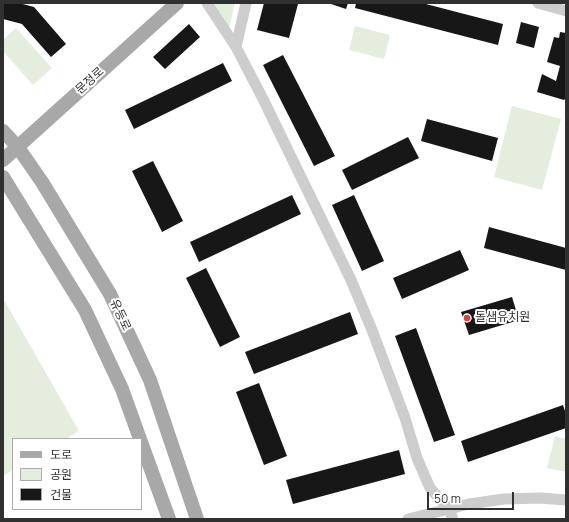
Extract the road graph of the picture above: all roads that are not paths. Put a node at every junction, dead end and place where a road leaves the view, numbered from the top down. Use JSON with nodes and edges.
{"nodes":[{"id":1,"x":177,"y":3,"type":"edge"},
{"id":2,"x":207,"y":3,"type":"edge"},
{"id":3,"x":246,"y":3,"type":"edge"},
{"id":4,"x":538,"y":3,"type":"edge"},
{"id":5,"x":566,"y":11,"type":"edge"},
{"id":6,"x":236,"y":47,"type":"junction"},
{"id":7,"x":3,"y":131,"type":"edge"},
{"id":8,"x":17,"y":146,"type":"junction"},
{"id":9,"x":3,"y":160,"type":"edge"},
{"id":10,"x":3,"y":177,"type":"edge"},
{"id":11,"x":140,"y":438,"type":"edge"},
{"id":12,"x":142,"y":445,"type":"edge"},
{"id":13,"x":566,"y":500,"type":"edge"},
{"id":14,"x":451,"y":514,"type":"edge"},
{"id":15,"x":168,"y":519,"type":"edge"},
{"id":16,"x":197,"y":519,"type":"edge"},
{"id":17,"x":408,"y":519,"type":"edge"}],
"edges":[{"from":1,"to":8,"type":"main road","name":"문정로"},
{"from":2,"to":6,"type":"street"},
{"from":3,"to":6,"type":"street"},
{"from":4,"to":5,"type":"street"},
{"from":6,"to":14,"type":"street"},
{"from":7,"to":8,"type":"main road","name":"유등로"},
{"from":8,"to":9,"type":"main road","name":"문정로"},
{"from":8,"to":16,"type":"main road","name":"유등로"},
{"from":10,"to":11,"type":"main road"},
{"from":12,"to":15,"type":"main road"},
{"from":13,"to":14,"type":"street"},
{"from":14,"to":17,"type":"street"}]}
